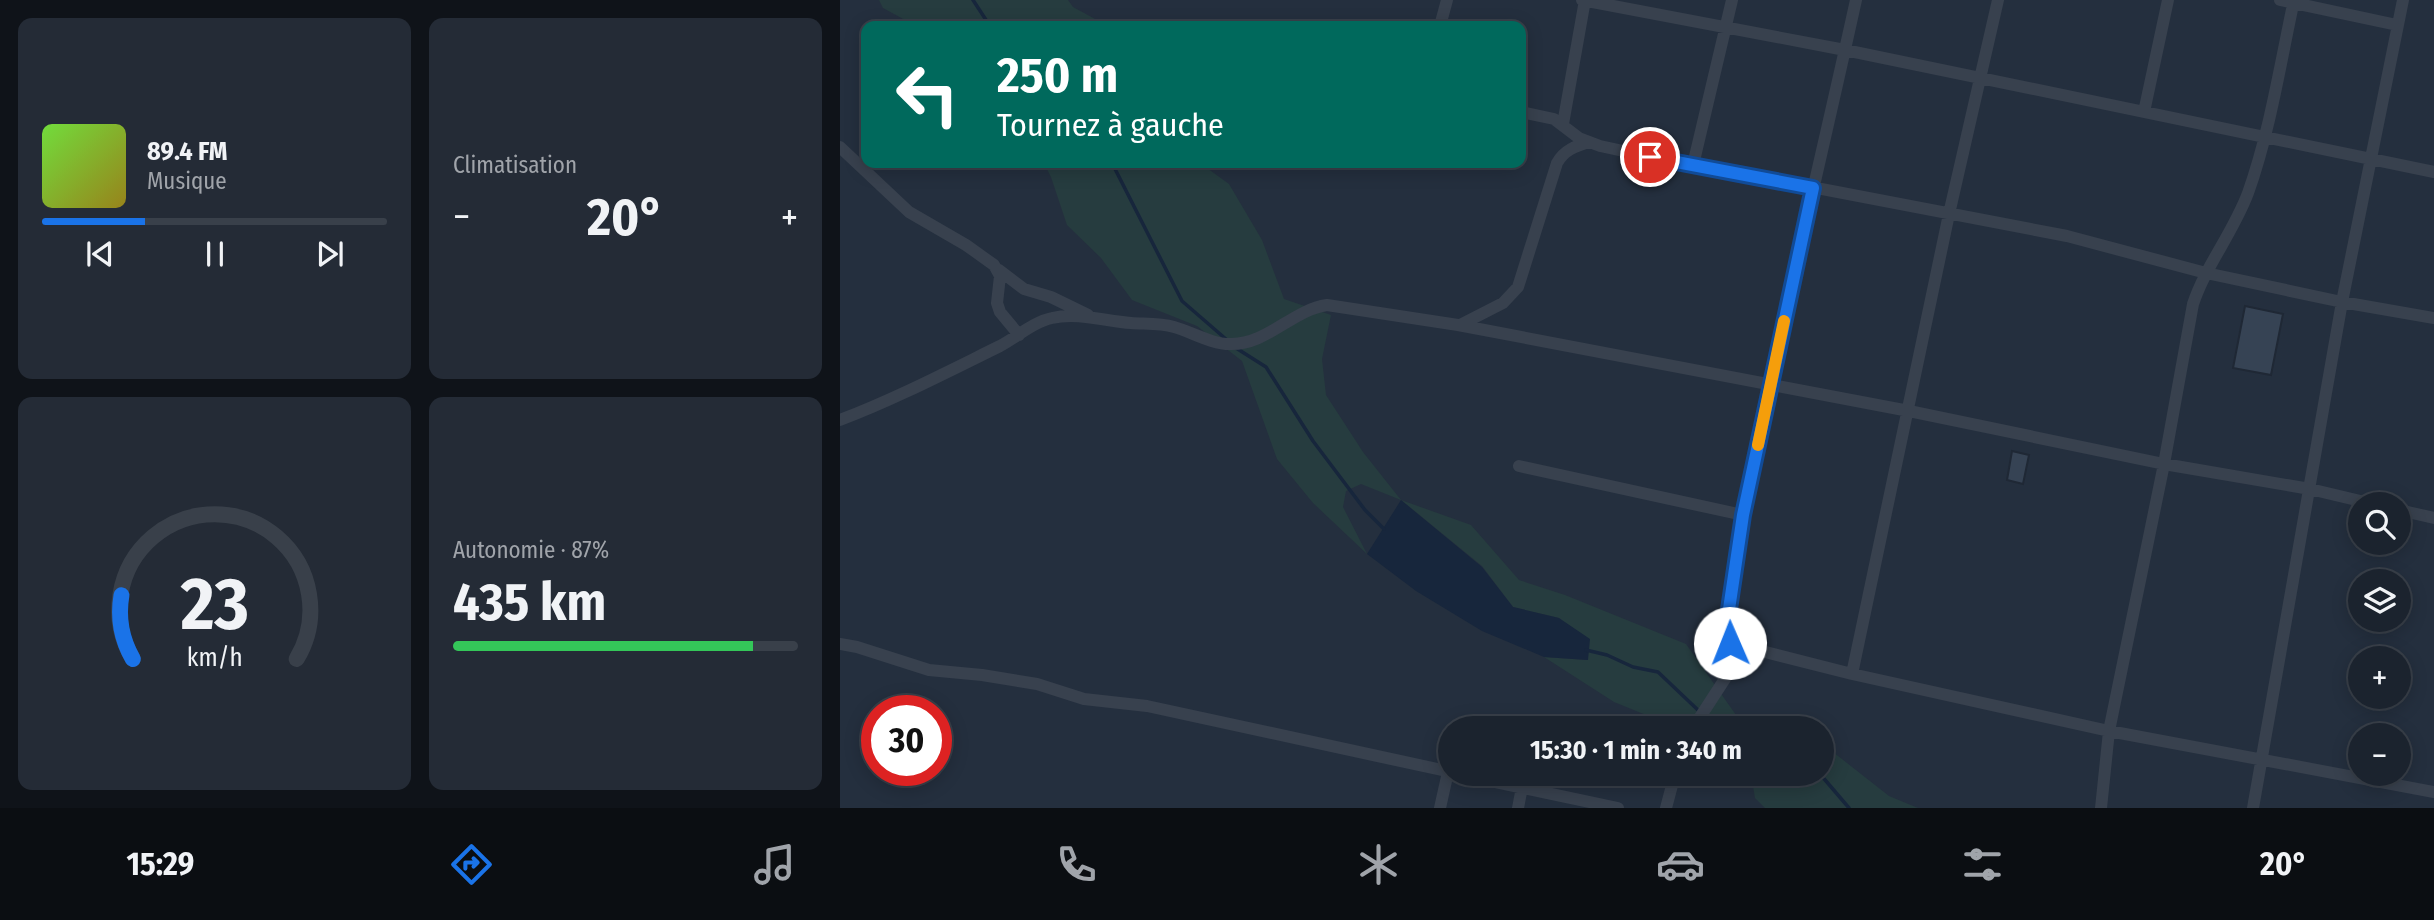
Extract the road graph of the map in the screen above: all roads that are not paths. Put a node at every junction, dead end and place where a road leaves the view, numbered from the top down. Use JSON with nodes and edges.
{"nodes":[{"id":1,"x":1447,"y":0,"type":"edge"},
{"id":2,"x":1584,"y":0,"type":"edge"},
{"id":3,"x":1732,"y":0,"type":"edge"},
{"id":4,"x":1856,"y":0,"type":"edge"},
{"id":5,"x":1998,"y":0,"type":"edge"},
{"id":6,"x":2168,"y":0,"type":"edge"},
{"id":7,"x":2280,"y":0,"type":"edge"},
{"id":8,"x":2403,"y":0,"type":"edge"},
{"id":9,"x":2294,"y":1,"type":"edge"},
{"id":10,"x":1441,"y":21,"type":"edge"},
{"id":11,"x":2397,"y":25,"type":"junction"},
{"id":12,"x":1726,"y":28,"type":"junction"},
{"id":13,"x":1845,"y":50,"type":"junction"},
{"id":14,"x":1980,"y":78,"type":"junction"},
{"id":15,"x":2144,"y":112,"type":"junction"},
{"id":16,"x":1526,"y":113,"type":"edge"},
{"id":17,"x":1563,"y":124,"type":"junction"},
{"id":18,"x":2265,"y":138,"type":"junction"},
{"id":19,"x":1590,"y":142,"type":"junction"},
{"id":20,"x":840,"y":147,"type":"edge"},
{"id":21,"x":2370,"y":158,"type":"junction"},
{"id":22,"x":1693,"y":166,"type":"junction"},
{"id":23,"x":861,"y":167,"type":"edge"},
{"id":24,"x":862,"y":168,"type":"edge"},
{"id":25,"x":2434,"y":172,"type":"edge"},
{"id":26,"x":1813,"y":188,"type":"junction"},
{"id":27,"x":1949,"y":214,"type":"junction"},
{"id":28,"x":999,"y":270,"type":"junction"},
{"id":29,"x":2206,"y":273,"type":"junction"},
{"id":30,"x":2342,"y":302,"type":"junction"},
{"id":31,"x":1096,"y":318,"type":"junction"},
{"id":32,"x":2434,"y":318,"type":"edge"},
{"id":33,"x":1458,"y":325,"type":"junction"},
{"id":34,"x":1019,"y":335,"type":"junction"},
{"id":35,"x":1770,"y":384,"type":"junction"},
{"id":36,"x":1909,"y":411,"type":"junction"},
{"id":37,"x":840,"y":420,"type":"edge"},
{"id":38,"x":2164,"y":464,"type":"junction"},
{"id":39,"x":1518,"y":466,"type":"dead end"},
{"id":40,"x":2310,"y":489,"type":"junction"},
{"id":41,"x":2348,"y":498,"type":"edge"},
{"id":42,"x":2411,"y":513,"type":"edge"},
{"id":43,"x":1743,"y":515,"type":"junction"},
{"id":44,"x":2434,"y":518,"type":"edge"},
{"id":45,"x":1730,"y":643,"type":"junction"},
{"id":46,"x":840,"y":644,"type":"edge"},
{"id":47,"x":1852,"y":674,"type":"junction"},
{"id":48,"x":1701,"y":716,"type":"edge"},
{"id":49,"x":2109,"y":731,"type":"junction"},
{"id":50,"x":2262,"y":758,"type":"junction"},
{"id":51,"x":1438,"y":769,"type":"edge"},
{"id":52,"x":1447,"y":786,"type":"edge"},
{"id":53,"x":1517,"y":786,"type":"edge"},
{"id":54,"x":1672,"y":786,"type":"edge"},
{"id":55,"x":1522,"y":787,"type":"junction"},
{"id":56,"x":2434,"y":792,"type":"edge"},
{"id":57,"x":1440,"y":808,"type":"edge"},
{"id":58,"x":1518,"y":808,"type":"edge"},
{"id":59,"x":1618,"y":808,"type":"edge"},
{"id":60,"x":1666,"y":808,"type":"edge"},
{"id":61,"x":2101,"y":808,"type":"edge"},
{"id":62,"x":2253,"y":808,"type":"edge"}],
"edges":[{"from":1,"to":10,"type":"street"},
{"from":2,"to":12,"type":"street"},
{"from":2,"to":17,"type":"street"},
{"from":3,"to":12,"type":"street"},
{"from":4,"to":13,"type":"street"},
{"from":5,"to":14,"type":"street"},
{"from":6,"to":15,"type":"street"},
{"from":7,"to":9,"type":"street"},
{"from":8,"to":11,"type":"street"},
{"from":9,"to":11,"type":"street"},
{"from":9,"to":18,"type":"street"},
{"from":11,"to":21,"type":"street"},
{"from":12,"to":13,"type":"street"},
{"from":12,"to":22,"type":"street"},
{"from":13,"to":14,"type":"street"},
{"from":13,"to":26,"type":"street"},
{"from":14,"to":15,"type":"street"},
{"from":14,"to":27,"type":"street"},
{"from":15,"to":18,"type":"street"},
{"from":16,"to":17,"type":"street"},
{"from":17,"to":19,"type":"street"},
{"from":18,"to":21,"type":"street"},
{"from":18,"to":29,"type":"street"},
{"from":19,"to":22,"type":"street"},
{"from":19,"to":33,"type":"street"},
{"from":20,"to":23,"type":"street"},
{"from":21,"to":25,"type":"street"},
{"from":21,"to":30,"type":"street"},
{"from":22,"to":26,"type":"street"},
{"from":24,"to":28,"type":"street"},
{"from":26,"to":27,"type":"street"},
{"from":26,"to":35,"type":"street"},
{"from":27,"to":29,"type":"street"},
{"from":27,"to":36,"type":"street"},
{"from":28,"to":31,"type":"street"},
{"from":28,"to":34,"type":"street"},
{"from":29,"to":30,"type":"street"},
{"from":29,"to":38,"type":"street"},
{"from":30,"to":32,"type":"street"},
{"from":30,"to":40,"type":"street"},
{"from":31,"to":33,"type":"street"},
{"from":31,"to":34,"type":"street"},
{"from":33,"to":35,"type":"street"},
{"from":34,"to":37,"type":"street"},
{"from":35,"to":36,"type":"street"},
{"from":35,"to":43,"type":"street"},
{"from":36,"to":38,"type":"street"},
{"from":36,"to":47,"type":"street"},
{"from":38,"to":40,"type":"street"},
{"from":38,"to":49,"type":"street"},
{"from":39,"to":43,"type":"street"},
{"from":40,"to":41,"type":"street"},
{"from":40,"to":50,"type":"street"},
{"from":42,"to":44,"type":"street"},
{"from":43,"to":45,"type":"street"},
{"from":45,"to":47,"type":"street"},
{"from":45,"to":48,"type":"street"},
{"from":46,"to":51,"type":"street"},
{"from":47,"to":49,"type":"street"},
{"from":49,"to":50,"type":"street"},
{"from":49,"to":61,"type":"street"},
{"from":50,"to":56,"type":"street"},
{"from":50,"to":62,"type":"street"},
{"from":52,"to":57,"type":"street"},
{"from":53,"to":55,"type":"street"},
{"from":54,"to":60,"type":"street"},
{"from":55,"to":58,"type":"street"},
{"from":55,"to":59,"type":"street"}]}
